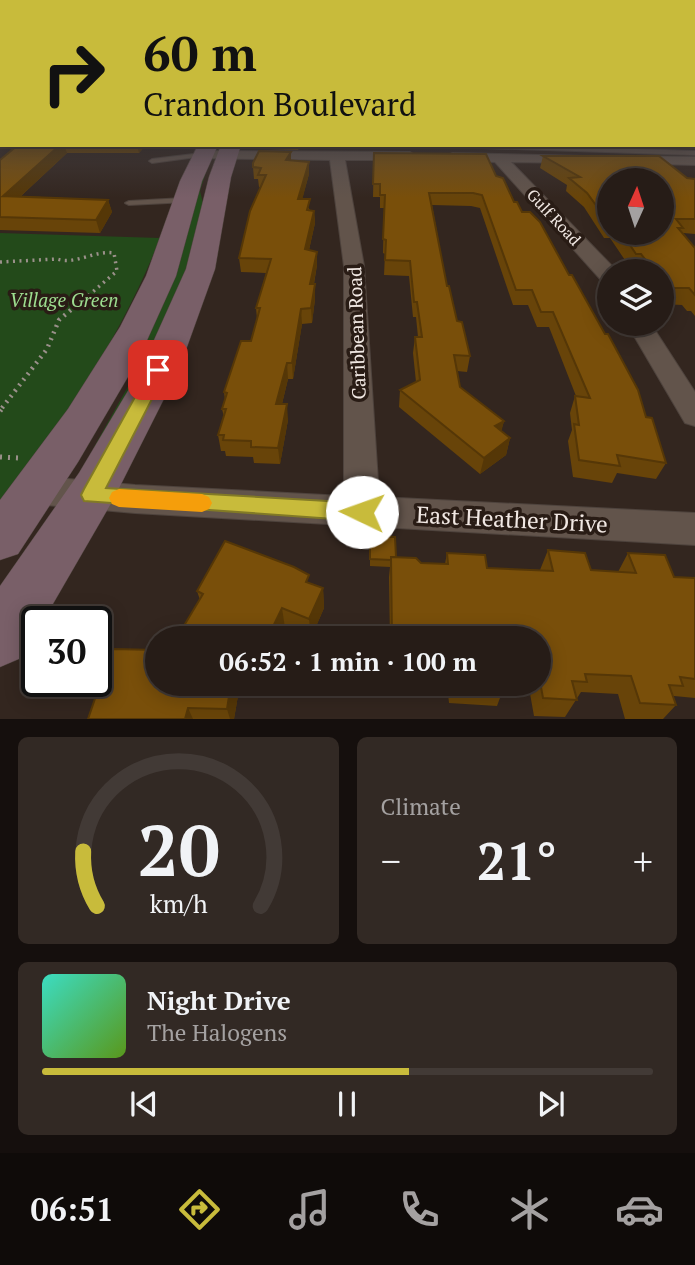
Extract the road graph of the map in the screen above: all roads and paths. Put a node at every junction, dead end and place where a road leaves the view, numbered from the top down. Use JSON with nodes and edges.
{"nodes":[{"id":1,"x":514,"y":147,"type":"edge"},
{"id":2,"x":217,"y":150,"type":"edge"},
{"id":3,"x":695,"y":153,"type":"edge"},
{"id":4,"x":337,"y":155,"type":"junction"},
{"id":5,"x":499,"y":158,"type":"junction"},
{"id":6,"x":152,"y":161,"type":"dead end"},
{"id":7,"x":675,"y":161,"type":"junction"},
{"id":8,"x":695,"y":161,"type":"edge"},
{"id":9,"x":695,"y":173,"type":"edge"},
{"id":10,"x":184,"y":200,"type":"junction"},
{"id":11,"x":129,"y":203,"type":"dead end"},
{"id":12,"x":0,"y":262,"type":"edge"},
{"id":13,"x":597,"y":262,"type":"edge"},
{"id":14,"x":646,"y":336,"type":"edge"},
{"id":15,"x":0,"y":411,"type":"edge"},
{"id":16,"x":695,"y":416,"type":"edge"},
{"id":17,"x":35,"y":490,"type":"junction"},
{"id":18,"x":91,"y":495,"type":"junction"},
{"id":19,"x":362,"y":512,"type":"junction"},
{"id":20,"x":695,"y":528,"type":"edge"},
{"id":21,"x":0,"y":538,"type":"edge"},
{"id":22,"x":0,"y":637,"type":"edge"}],
"edges":[{"from":1,"to":3,"type":"lane"},
{"from":2,"to":4,"type":"street"},
{"from":2,"to":6,"type":"lane"},
{"from":2,"to":10,"type":"main road"},
{"from":2,"to":18,"type":"main road"},
{"from":4,"to":5,"type":"street"},
{"from":4,"to":19,"type":"street","name":"Caribbean Road"},
{"from":5,"to":7,"type":"street"},
{"from":5,"to":13,"type":"street","name":"Gulf Road"},
{"from":7,"to":8,"type":"street"},
{"from":7,"to":9,"type":"street"},
{"from":10,"to":11,"type":"lane"},
{"from":10,"to":17,"type":"main road"},
{"from":12,"to":15,"type":"path"},
{"from":14,"to":16,"type":"street"},
{"from":17,"to":18,"type":"street","name":"East Heather Drive"},
{"from":17,"to":21,"type":"main road"},
{"from":18,"to":19,"type":"street","name":"East Heather Drive"},
{"from":18,"to":22,"type":"main road"},
{"from":19,"to":20,"type":"street","name":"East Heather Drive"}]}
